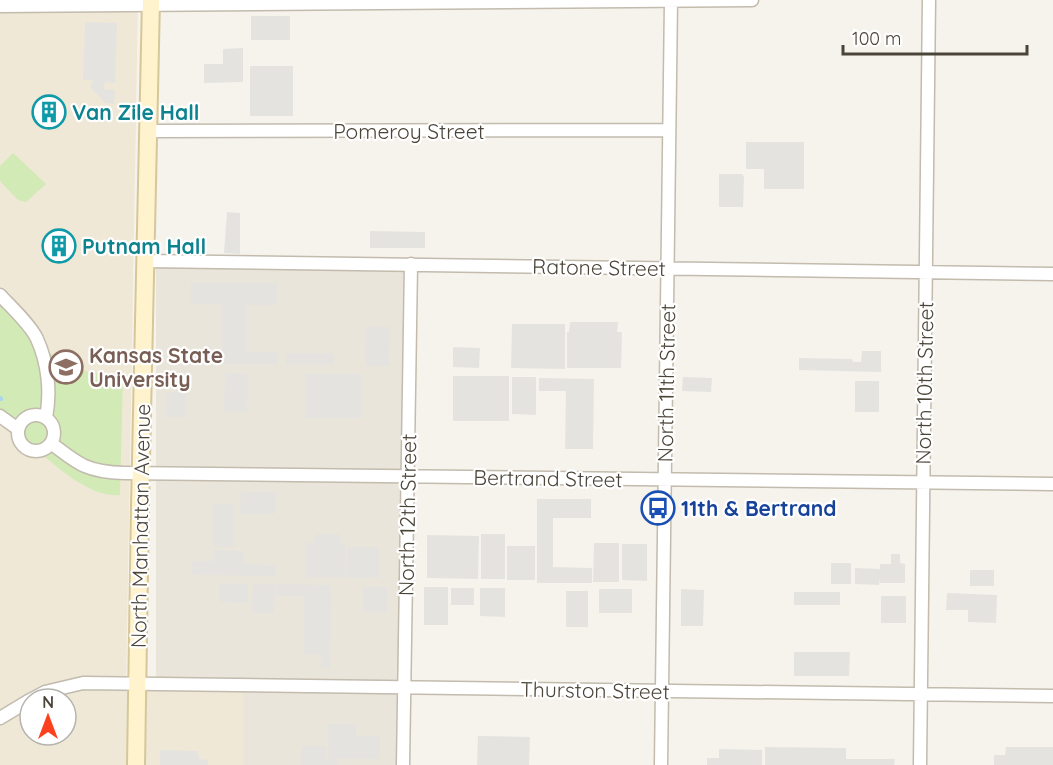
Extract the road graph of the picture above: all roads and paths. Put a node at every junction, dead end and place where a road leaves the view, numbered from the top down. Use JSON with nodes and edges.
{"nodes":[{"id":1,"x":623,"y":0,"type":"edge"},
{"id":2,"x":689,"y":0,"type":"edge"},
{"id":3,"x":752,"y":0,"type":"edge"},
{"id":4,"x":929,"y":0,"type":"edge"},
{"id":5,"x":293,"y":1,"type":"edge"},
{"id":6,"x":439,"y":1,"type":"edge"},
{"id":7,"x":671,"y":1,"type":"edge"},
{"id":8,"x":151,"y":2,"type":"edge"},
{"id":9,"x":0,"y":6,"type":"edge"},
{"id":10,"x":669,"y":130,"type":"junction"},
{"id":11,"x":149,"y":131,"type":"junction"},
{"id":12,"x":146,"y":261,"type":"junction"},
{"id":13,"x":411,"y":264,"type":"junction"},
{"id":14,"x":667,"y":268,"type":"junction"},
{"id":15,"x":925,"y":272,"type":"junction"},
{"id":16,"x":1053,"y":274,"type":"edge"},
{"id":17,"x":0,"y":295,"type":"edge"},
{"id":18,"x":0,"y":416,"type":"edge"},
{"id":19,"x":46,"y":418,"type":"junction"},
{"id":20,"x":18,"y":429,"type":"junction"},
{"id":21,"x":51,"y":443,"type":"junction"},
{"id":22,"x":142,"y":472,"type":"junction"},
{"id":23,"x":407,"y":476,"type":"junction"},
{"id":24,"x":664,"y":479,"type":"junction"},
{"id":25,"x":923,"y":482,"type":"junction"},
{"id":26,"x":1053,"y":484,"type":"edge"},
{"id":27,"x":137,"y":684,"type":"junction"},
{"id":28,"x":66,"y":687,"type":"edge"},
{"id":29,"x":404,"y":688,"type":"junction"},
{"id":30,"x":662,"y":691,"type":"junction"},
{"id":31,"x":921,"y":694,"type":"junction"},
{"id":32,"x":1053,"y":696,"type":"edge"},
{"id":33,"x":18,"y":708,"type":"edge"},
{"id":34,"x":0,"y":718,"type":"edge"},
{"id":35,"x":136,"y":765,"type":"edge"},
{"id":36,"x":403,"y":765,"type":"edge"},
{"id":37,"x":661,"y":765,"type":"edge"},
{"id":38,"x":920,"y":765,"type":"edge"}],
"edges":[{"from":1,"to":6,"type":"street"},
{"from":1,"to":7,"type":"street"},
{"from":2,"to":3,"type":"street"},
{"from":2,"to":7,"type":"street"},
{"from":4,"to":15,"type":"street","name":"North 10th Street"},
{"from":5,"to":6,"type":"street"},
{"from":5,"to":8,"type":"street"},
{"from":7,"to":10,"type":"street","name":"North 11th Street"},
{"from":8,"to":9,"type":"street"},
{"from":8,"to":11,"type":"street","name":"North Manhattan Avenue"},
{"from":10,"to":11,"type":"street","name":"Pomeroy Street"},
{"from":10,"to":14,"type":"street","name":"North 11th Street"},
{"from":11,"to":12,"type":"street","name":"North Manhattan Avenue"},
{"from":12,"to":13,"type":"street","name":"Ratone Street"},
{"from":12,"to":22,"type":"street","name":"North Manhattan Avenue"},
{"from":13,"to":14,"type":"street","name":"Ratone Street"},
{"from":13,"to":23,"type":"street","name":"North 12th Street"},
{"from":14,"to":15,"type":"street","name":"Ratone Street"},
{"from":14,"to":24,"type":"street","name":"North 11th Street"},
{"from":15,"to":16,"type":"street","name":"Ratone Street"},
{"from":15,"to":25,"type":"street","name":"North 10th Street"},
{"from":17,"to":19,"type":"street"},
{"from":18,"to":20,"type":"street"},
{"from":19,"to":20,"type":"street"},
{"from":19,"to":21,"type":"street"},
{"from":20,"to":21,"type":"street"},
{"from":21,"to":22,"type":"street","name":"Bertrand Street"},
{"from":22,"to":23,"type":"street","name":"Bertrand Street"},
{"from":22,"to":27,"type":"street","name":"North Manhattan Avenue"},
{"from":23,"to":24,"type":"street","name":"Bertrand Street"},
{"from":23,"to":29,"type":"street","name":"North 12th Street"},
{"from":24,"to":25,"type":"street","name":"Bertrand Street"},
{"from":24,"to":30,"type":"street","name":"North 11th Street"},
{"from":25,"to":26,"type":"street","name":"Bertrand Street"},
{"from":25,"to":31,"type":"street","name":"North 10th Street"},
{"from":27,"to":28,"type":"street","name":"Thurston Street"},
{"from":27,"to":29,"type":"street","name":"Thurston Street"},
{"from":27,"to":35,"type":"street","name":"North Manhattan Avenue"},
{"from":29,"to":30,"type":"street","name":"Thurston Street"},
{"from":29,"to":36,"type":"street","name":"North 12th Street"},
{"from":30,"to":31,"type":"street","name":"Thurston Street"},
{"from":30,"to":37,"type":"street","name":"North 11th Street"},
{"from":31,"to":32,"type":"street","name":"Thurston Street"},
{"from":31,"to":38,"type":"street","name":"North 10th Street"},
{"from":33,"to":34,"type":"street","name":"Thurston Street"}]}
